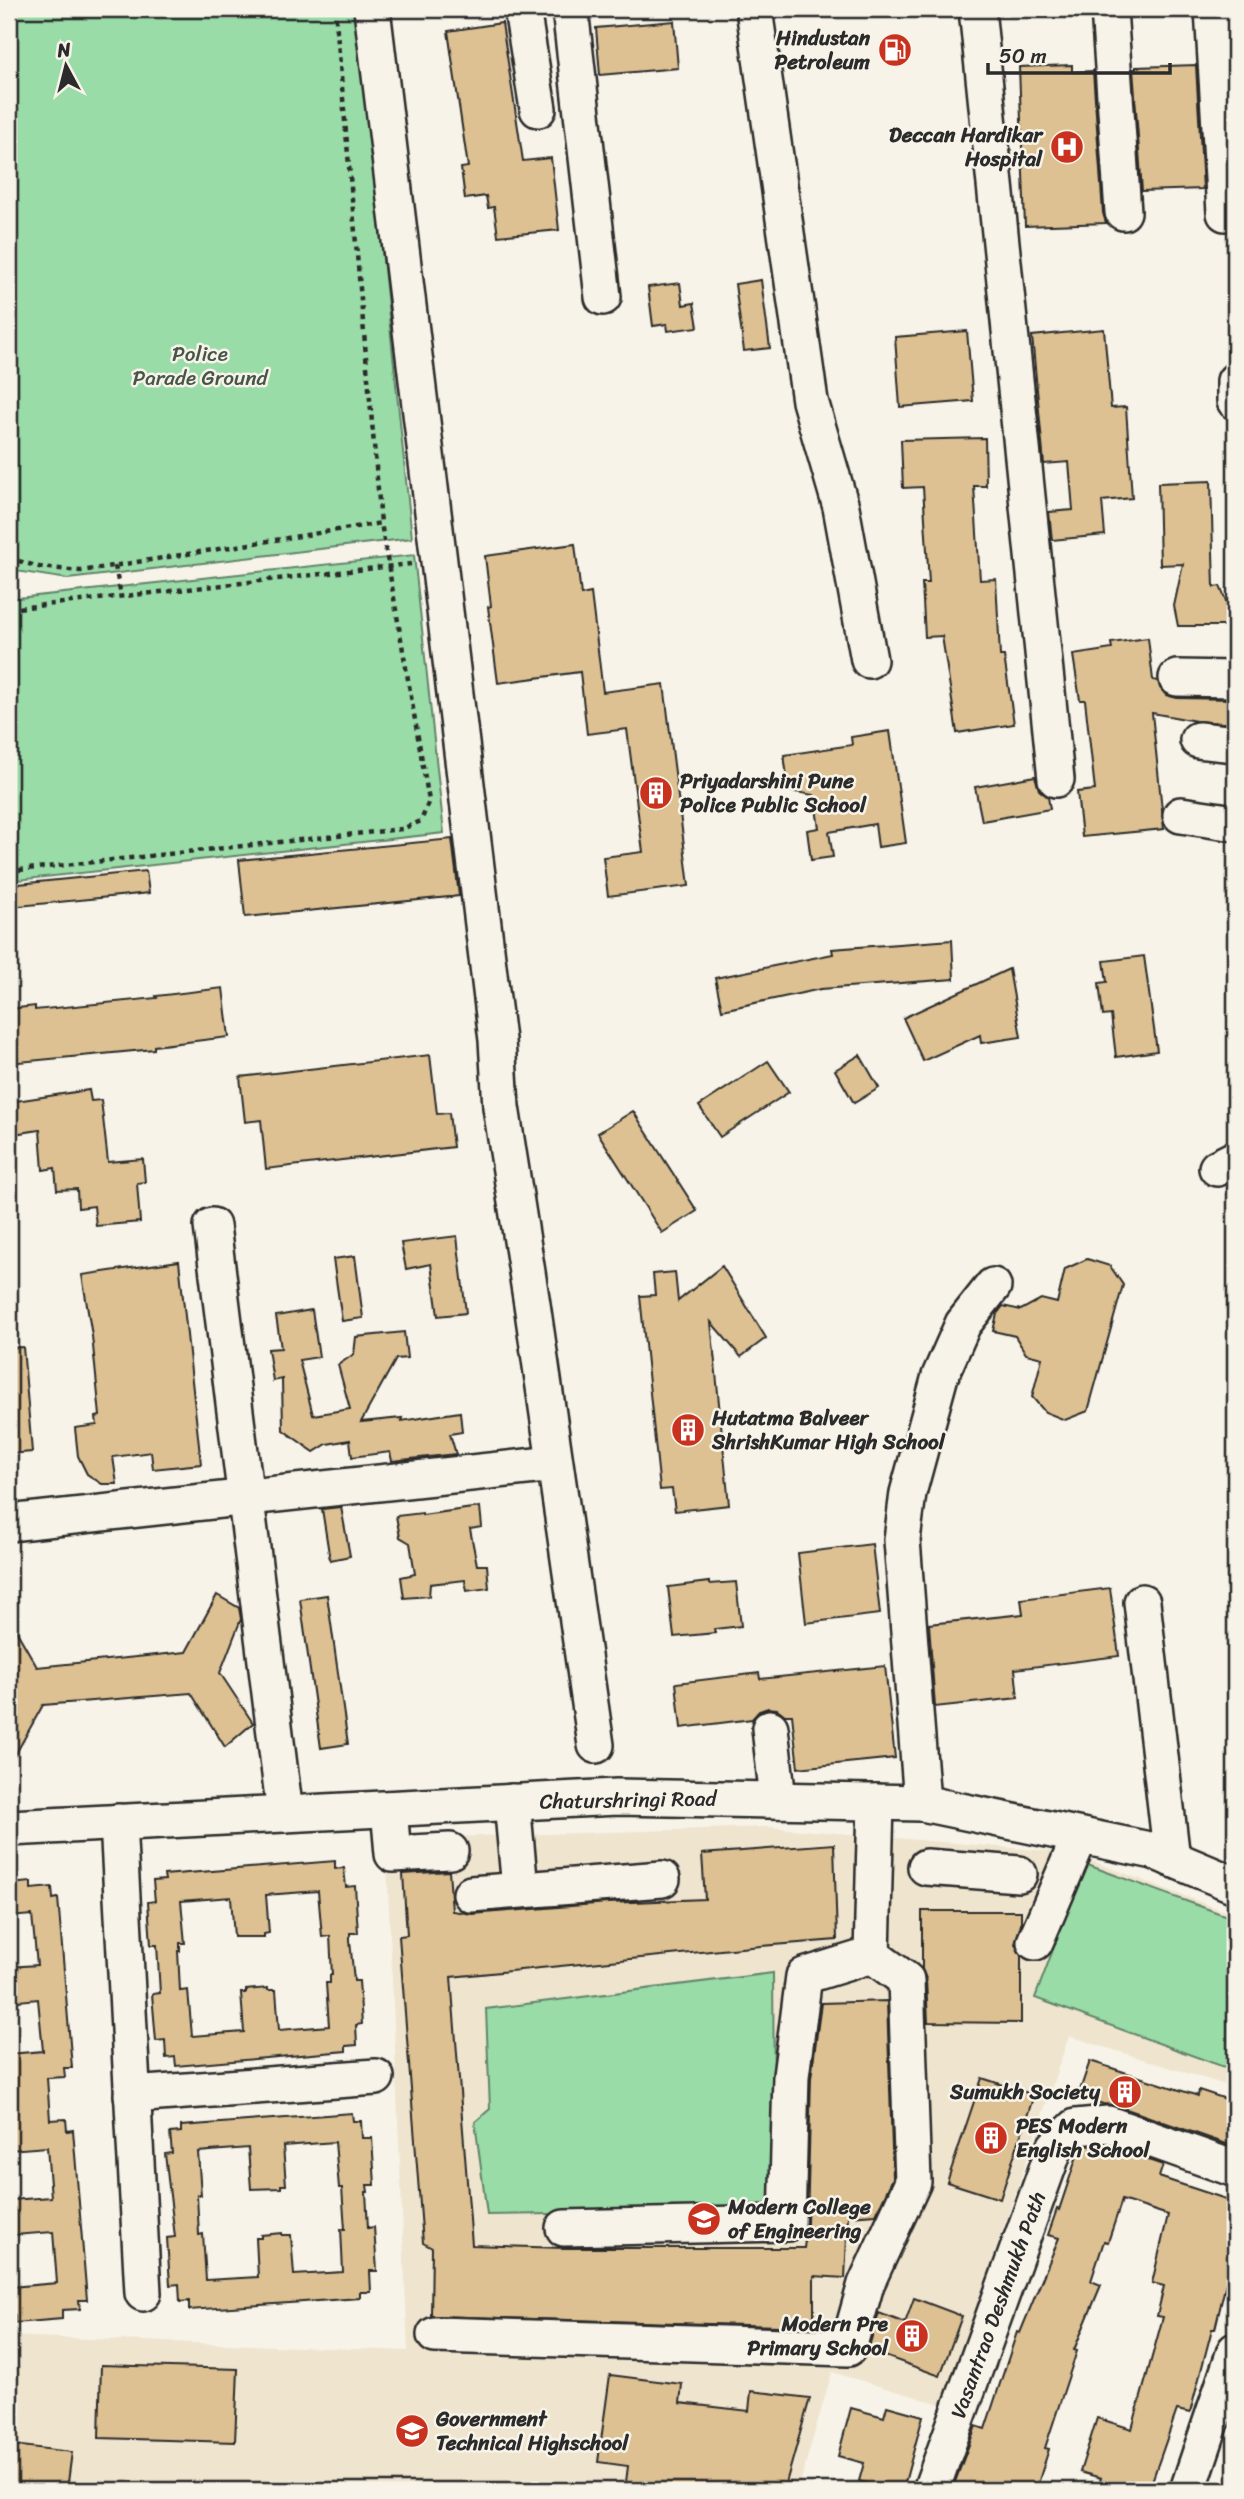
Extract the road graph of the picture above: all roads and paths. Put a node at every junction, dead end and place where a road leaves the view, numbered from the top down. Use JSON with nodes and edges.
{"nodes":[{"id":1,"x":335,"y":9,"type":"edge"},
{"id":2,"x":372,"y":9,"type":"edge"},
{"id":3,"x":522,"y":9,"type":"edge"},
{"id":4,"x":570,"y":9,"type":"edge"},
{"id":5,"x":754,"y":9,"type":"edge"},
{"id":6,"x":976,"y":9,"type":"edge"},
{"id":7,"x":1109,"y":9,"type":"edge"},
{"id":8,"x":1213,"y":9,"type":"edge"},
{"id":9,"x":538,"y":109,"type":"dead end"},
{"id":10,"x":1123,"y":212,"type":"dead end"},
{"id":11,"x":1225,"y":213,"type":"dead end"},
{"id":12,"x":603,"y":297,"type":"dead end"},
{"id":13,"x":1235,"y":381,"type":"edge"},
{"id":14,"x":1235,"y":401,"type":"edge"},
{"id":15,"x":381,"y":523,"type":"junction"},
{"id":16,"x":439,"y":556,"type":"junction"},
{"id":17,"x":9,"y":558,"type":"edge"},
{"id":18,"x":116,"y":566,"type":"junction"},
{"id":19,"x":387,"y":568,"type":"junction"},
{"id":20,"x":121,"y":596,"type":"junction"},
{"id":21,"x":9,"y":609,"type":"edge"},
{"id":22,"x":869,"y":660,"type":"dead end"},
{"id":23,"x":1177,"y":678,"type":"dead end"},
{"id":24,"x":1235,"y":679,"type":"edge"},
{"id":25,"x":1198,"y":740,"type":"dead end"},
{"id":26,"x":1235,"y":744,"type":"edge"},
{"id":27,"x":1056,"y":779,"type":"dead end"},
{"id":28,"x":1181,"y":815,"type":"dead end"},
{"id":29,"x":1235,"y":823,"type":"edge"},
{"id":30,"x":9,"y":871,"type":"edge"},
{"id":31,"x":212,"y":1226,"type":"dead end"},
{"id":32,"x":993,"y":1286,"type":"dead end"},
{"id":33,"x":554,"y":1464,"type":"junction"},
{"id":34,"x":246,"y":1496,"type":"junction"},
{"id":35,"x":9,"y":1523,"type":"edge"},
{"id":36,"x":1142,"y":1602,"type":"dead end"},
{"id":37,"x":770,"y":1728,"type":"dead end"},
{"id":38,"x":596,"y":1745,"type":"dead end"},
{"id":39,"x":778,"y":1800,"type":"junction"},
{"id":40,"x":512,"y":1802,"type":"junction"},
{"id":41,"x":876,"y":1802,"type":"junction"},
{"id":42,"x":922,"y":1803,"type":"junction"},
{"id":43,"x":389,"y":1809,"type":"junction"},
{"id":44,"x":285,"y":1814,"type":"junction"},
{"id":45,"x":972,"y":1814,"type":"junction"},
{"id":46,"x":118,"y":1822,"type":"junction"},
{"id":47,"x":9,"y":1828,"type":"edge"},
{"id":48,"x":1080,"y":1836,"type":"junction"},
{"id":49,"x":450,"y":1851,"type":"dead end"},
{"id":50,"x":1172,"y":1859,"type":"junction"},
{"id":51,"x":926,"y":1867,"type":"dead end"},
{"id":52,"x":971,"y":1869,"type":"junction"},
{"id":53,"x":1019,"y":1874,"type":"dead end"},
{"id":54,"x":662,"y":1879,"type":"dead end"},
{"id":55,"x":1235,"y":1885,"type":"edge"},
{"id":56,"x":520,"y":1889,"type":"junction"},
{"id":57,"x":471,"y":1894,"type":"dead end"},
{"id":58,"x":1035,"y":1942,"type":"dead end"},
{"id":59,"x":873,"y":1955,"type":"junction"},
{"id":60,"x":376,"y":2077,"type":"dead end"},
{"id":61,"x":132,"y":2095,"type":"junction"},
{"id":62,"x":1235,"y":2169,"type":"edge"},
{"id":63,"x":564,"y":2228,"type":"dead end"},
{"id":64,"x":143,"y":2293,"type":"dead end"},
{"id":65,"x":435,"y":2335,"type":"dead end"},
{"id":66,"x":1235,"y":2351,"type":"edge"},
{"id":67,"x":1222,"y":2432,"type":"edge"},
{"id":68,"x":931,"y":2490,"type":"edge"},
{"id":69,"x":1188,"y":2490,"type":"edge"}],
"edges":[{"from":1,"to":15,"type":"path"},
{"from":2,"to":16,"type":"street"},
{"from":3,"to":9,"type":"street"},
{"from":4,"to":12,"type":"street"},
{"from":5,"to":22,"type":"street"},
{"from":6,"to":27,"type":"street"},
{"from":7,"to":10,"type":"street"},
{"from":8,"to":11,"type":"street"},
{"from":13,"to":14,"type":"street"},
{"from":15,"to":18,"type":"path"},
{"from":15,"to":19,"type":"path"},
{"from":16,"to":19,"type":"path"},
{"from":16,"to":33,"type":"street"},
{"from":17,"to":18,"type":"path"},
{"from":18,"to":20,"type":"path"},
{"from":19,"to":20,"type":"path"},
{"from":19,"to":30,"type":"path"},
{"from":20,"to":21,"type":"path"},
{"from":23,"to":24,"type":"street"},
{"from":25,"to":26,"type":"street"},
{"from":28,"to":29,"type":"street"},
{"from":31,"to":34,"type":"street"},
{"from":32,"to":42,"type":"street"},
{"from":33,"to":34,"type":"street"},
{"from":33,"to":38,"type":"street"},
{"from":34,"to":35,"type":"street"},
{"from":34,"to":44,"type":"street"},
{"from":36,"to":50,"type":"street"},
{"from":37,"to":39,"type":"street"},
{"from":39,"to":40,"type":"street","name":"Chaturshringi Road"},
{"from":39,"to":41,"type":"street","name":"Chaturshringi Road"},
{"from":40,"to":43,"type":"street","name":"Chaturshringi Road"},
{"from":40,"to":56,"type":"street"},
{"from":41,"to":42,"type":"street","name":"Chaturshringi Road"},
{"from":41,"to":59,"type":"street"},
{"from":42,"to":45,"type":"street","name":"Chaturshringi Road"},
{"from":43,"to":44,"type":"street","name":"Chaturshringi Road"},
{"from":43,"to":49,"type":"street"},
{"from":44,"to":46,"type":"street","name":"Chaturshringi Road"},
{"from":45,"to":48,"type":"street","name":"Chaturshringi Road"},
{"from":45,"to":52,"type":"street"},
{"from":46,"to":47,"type":"street","name":"Chaturshringi Road"},
{"from":46,"to":61,"type":"street"},
{"from":48,"to":50,"type":"street","name":"Chaturshringi Road"},
{"from":48,"to":58,"type":"street"},
{"from":50,"to":55,"type":"street","name":"Chaturshringi Road"},
{"from":51,"to":52,"type":"street"},
{"from":52,"to":53,"type":"street"},
{"from":54,"to":56,"type":"street"},
{"from":56,"to":57,"type":"street"},
{"from":59,"to":63,"type":"street"},
{"from":59,"to":65,"type":"street"},
{"from":60,"to":61,"type":"street"},
{"from":61,"to":64,"type":"street"},
{"from":62,"to":68,"type":"street","name":"Vasantrao Deshmukh Path"},
{"from":66,"to":67,"type":"street"},
{"from":67,"to":69,"type":"street"}]}
